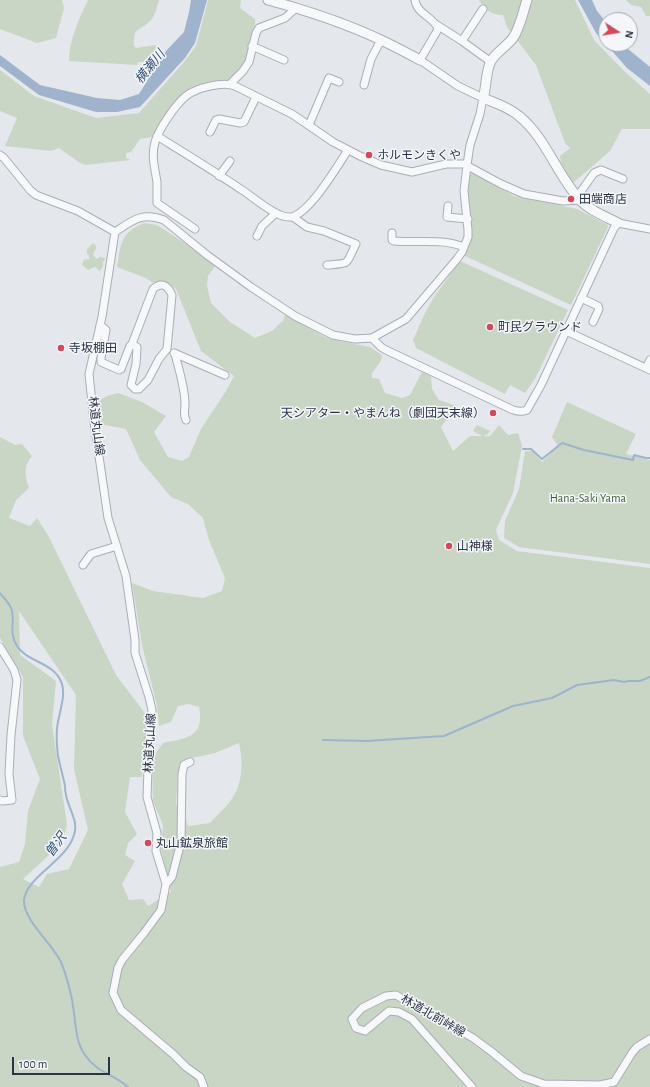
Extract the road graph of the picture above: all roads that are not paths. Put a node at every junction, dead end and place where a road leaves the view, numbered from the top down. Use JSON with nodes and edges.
{"nodes":[{"id":1,"x":271,"y":0,"type":"edge"},
{"id":2,"x":415,"y":0,"type":"edge"},
{"id":3,"x":527,"y":0,"type":"edge"},
{"id":4,"x":296,"y":8,"type":"junction"},
{"id":5,"x":483,"y":9,"type":"dead end"},
{"id":6,"x":437,"y":25,"type":"junction"},
{"id":7,"x":381,"y":40,"type":"junction"},
{"id":8,"x":462,"y":41,"type":"junction"},
{"id":9,"x":252,"y":46,"type":"junction"},
{"id":10,"x":284,"y":60,"type":"dead end"},
{"id":11,"x":420,"y":60,"type":"junction"},
{"id":12,"x":491,"y":62,"type":"junction"},
{"id":13,"x":340,"y":82,"type":"dead end"},
{"id":14,"x":230,"y":84,"type":"junction"},
{"id":15,"x":364,"y":85,"type":"dead end"},
{"id":16,"x":256,"y":97,"type":"junction"},
{"id":17,"x":483,"y":98,"type":"junction"},
{"id":18,"x":309,"y":125,"type":"junction"},
{"id":19,"x":210,"y":132,"type":"dead end"},
{"id":20,"x":157,"y":136,"type":"junction"},
{"id":21,"x":348,"y":150,"type":"junction"},
{"id":22,"x":0,"y":155,"type":"edge"},
{"id":23,"x":230,"y":161,"type":"dead end"},
{"id":24,"x":467,"y":165,"type":"junction"},
{"id":25,"x":219,"y":176,"type":"junction"},
{"id":26,"x":623,"y":179,"type":"dead end"},
{"id":27,"x":578,"y":198,"type":"junction"},
{"id":28,"x":448,"y":206,"type":"dead end"},
{"id":29,"x":276,"y":213,"type":"junction"},
{"id":30,"x":292,"y":217,"type":"junction"},
{"id":31,"x":468,"y":219,"type":"junction"},
{"id":32,"x":618,"y":223,"type":"junction"},
{"id":33,"x":650,"y":228,"type":"edge"},
{"id":34,"x":195,"y":229,"type":"dead end"},
{"id":35,"x":115,"y":232,"type":"junction"},
{"id":36,"x":392,"y":233,"type":"dead end"},
{"id":37,"x":257,"y":236,"type":"dead end"},
{"id":38,"x":464,"y":247,"type":"junction"},
{"id":39,"x":327,"y":265,"type":"dead end"},
{"id":40,"x":581,"y":298,"type":"junction"},
{"id":41,"x":593,"y":322,"type":"dead end"},
{"id":42,"x":100,"y":325,"type":"junction"},
{"id":43,"x":566,"y":331,"type":"junction"},
{"id":44,"x":372,"y":338,"type":"junction"},
{"id":45,"x":132,"y":344,"type":"junction"},
{"id":46,"x":168,"y":349,"type":"junction"},
{"id":47,"x":176,"y":354,"type":"junction"},
{"id":48,"x":650,"y":360,"type":"edge"},
{"id":49,"x":648,"y":369,"type":"edge"},
{"id":50,"x":225,"y":375,"type":"dead end"},
{"id":51,"x":186,"y":420,"type":"dead end"},
{"id":52,"x":117,"y":546,"type":"junction"},
{"id":53,"x":83,"y":565,"type":"dead end"},
{"id":54,"x":0,"y":647,"type":"edge"},
{"id":55,"x":190,"y":762,"type":"dead end"},
{"id":56,"x":0,"y":800,"type":"edge"},
{"id":57,"x":166,"y":884,"type":"junction"},
{"id":58,"x":650,"y":1039,"type":"edge"},
{"id":59,"x":204,"y":1087,"type":"edge"},
{"id":60,"x":472,"y":1087,"type":"edge"}],
"edges":[{"from":1,"to":4,"type":"street"},
{"from":2,"to":6,"type":"street"},
{"from":3,"to":12,"type":"street"},
{"from":4,"to":7,"type":"street"},
{"from":4,"to":9,"type":"street"},
{"from":5,"to":8,"type":"street"},
{"from":6,"to":8,"type":"street"},
{"from":6,"to":11,"type":"street"},
{"from":7,"to":11,"type":"street"},
{"from":7,"to":15,"type":"street"},
{"from":8,"to":12,"type":"street"},
{"from":9,"to":10,"type":"street"},
{"from":9,"to":14,"type":"street"},
{"from":11,"to":17,"type":"street"},
{"from":12,"to":17,"type":"street"},
{"from":13,"to":18,"type":"street"},
{"from":14,"to":16,"type":"street"},
{"from":14,"to":20,"type":"street"},
{"from":16,"to":18,"type":"street"},
{"from":16,"to":19,"type":"street"},
{"from":17,"to":24,"type":"street"},
{"from":17,"to":27,"type":"street"},
{"from":18,"to":21,"type":"street"},
{"from":20,"to":25,"type":"street"},
{"from":20,"to":34,"type":"street"},
{"from":21,"to":24,"type":"street"},
{"from":21,"to":30,"type":"street"},
{"from":22,"to":35,"type":"street"},
{"from":23,"to":25,"type":"street"},
{"from":24,"to":27,"type":"street"},
{"from":24,"to":31,"type":"street"},
{"from":25,"to":29,"type":"street"},
{"from":26,"to":27,"type":"street"},
{"from":27,"to":32,"type":"street"},
{"from":28,"to":31,"type":"street"},
{"from":29,"to":30,"type":"street"},
{"from":29,"to":37,"type":"street"},
{"from":30,"to":39,"type":"street"},
{"from":31,"to":38,"type":"street"},
{"from":32,"to":33,"type":"street"},
{"from":32,"to":40,"type":"street"},
{"from":35,"to":42,"type":"street","name":"林道丸山線"},
{"from":35,"to":44,"type":"street"},
{"from":36,"to":38,"type":"street"},
{"from":38,"to":44,"type":"street"},
{"from":40,"to":41,"type":"street"},
{"from":40,"to":43,"type":"street"},
{"from":42,"to":45,"type":"street"},
{"from":42,"to":52,"type":"street","name":"林道丸山線"},
{"from":43,"to":44,"type":"street"},
{"from":43,"to":49,"type":"street"},
{"from":45,"to":46,"type":"street"},
{"from":45,"to":46,"type":"street"},
{"from":46,"to":47,"type":"street"},
{"from":47,"to":50,"type":"street"},
{"from":47,"to":51,"type":"street"},
{"from":48,"to":49,"type":"street"},
{"from":52,"to":53,"type":"street"},
{"from":52,"to":57,"type":"street","name":"林道丸山線"},
{"from":54,"to":56,"type":"street"},
{"from":55,"to":57,"type":"street"},
{"from":57,"to":59,"type":"street","name":"林道丸山線"},
{"from":58,"to":60,"type":"street","name":"林道北前峠線"}]}
